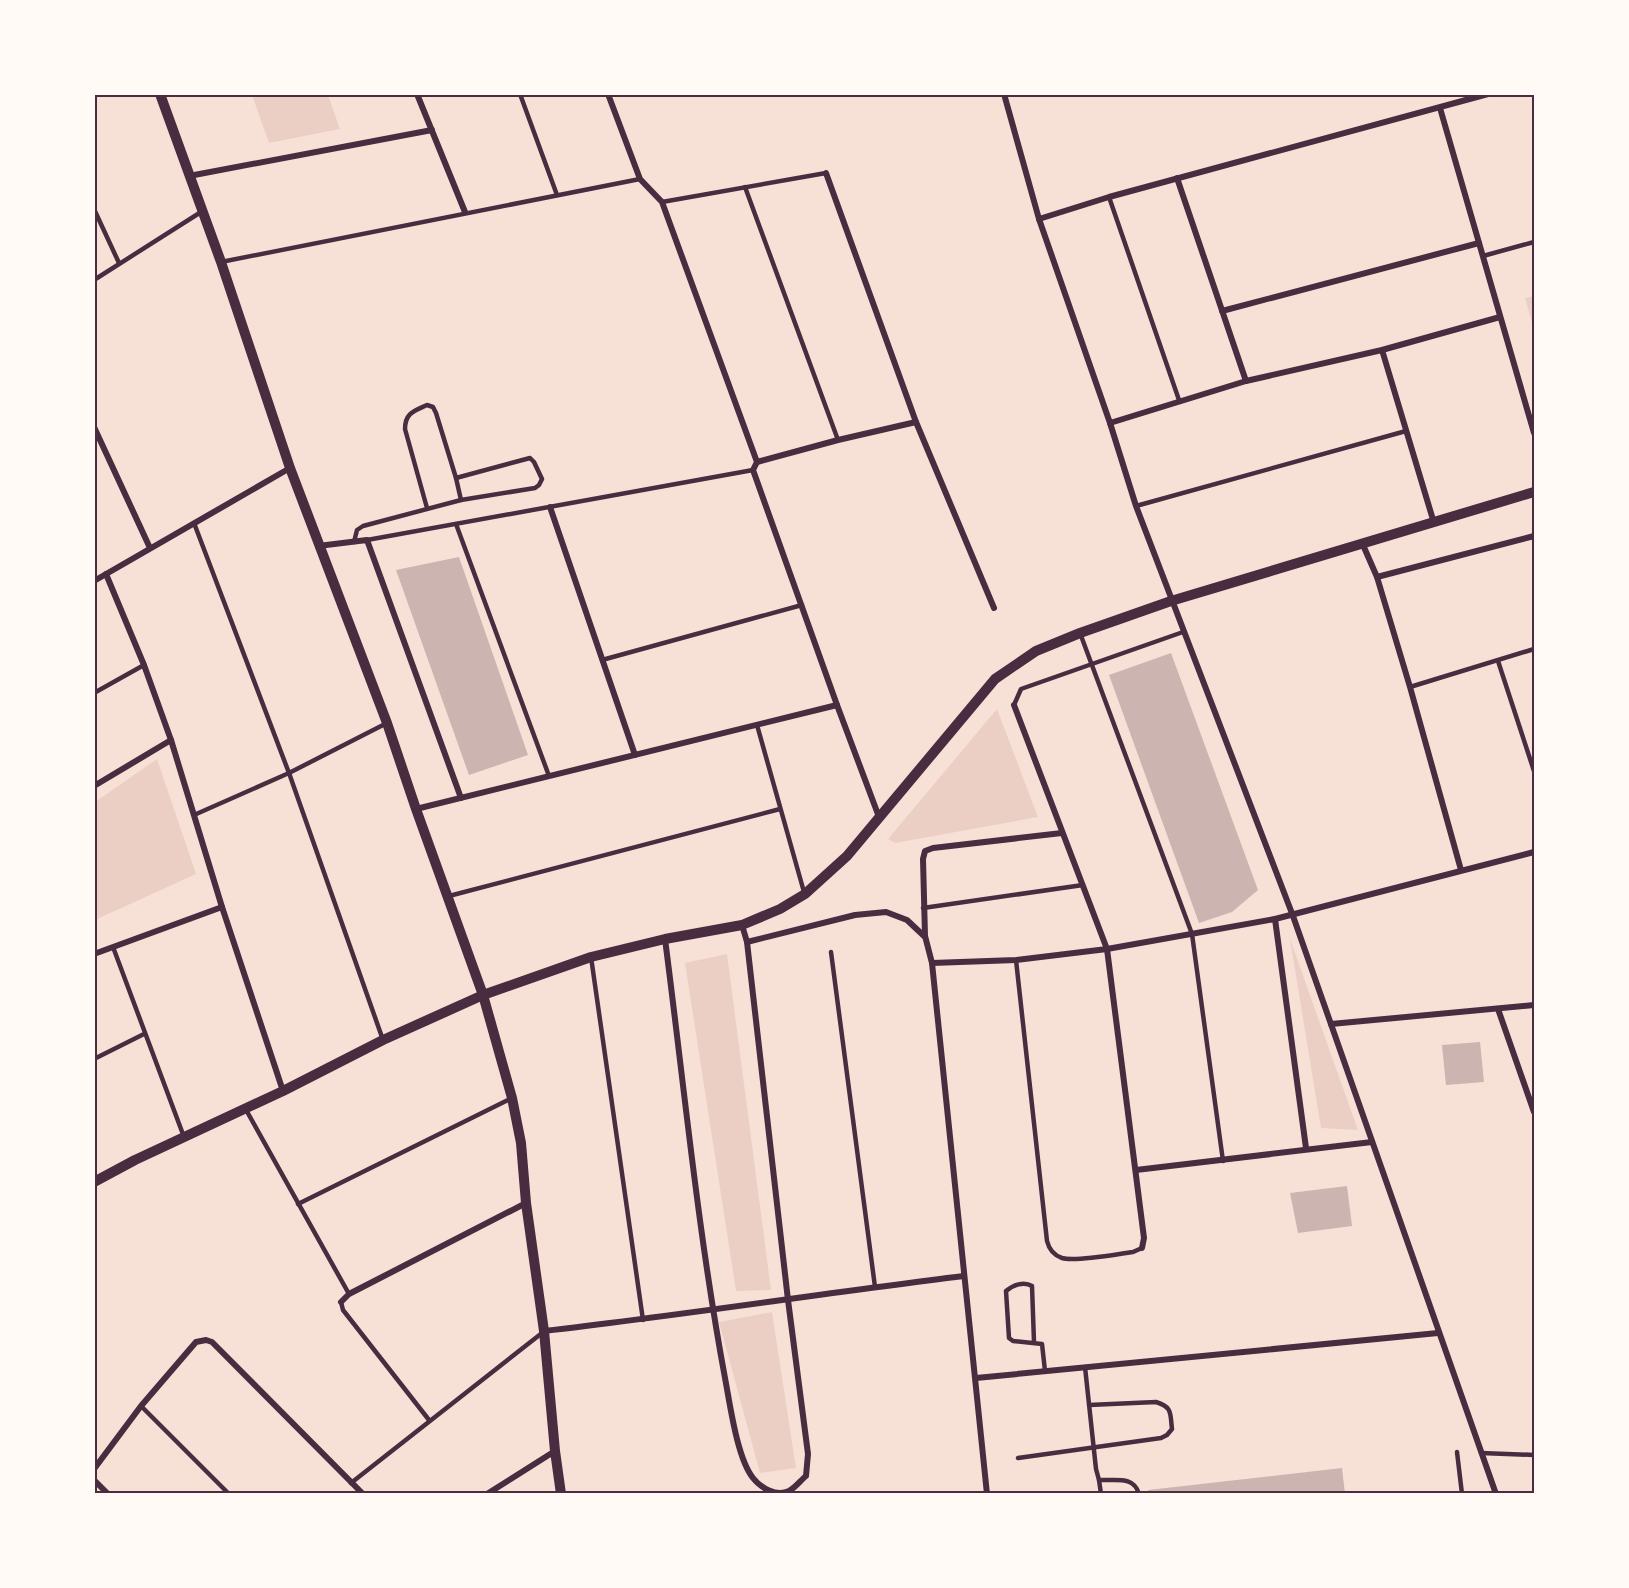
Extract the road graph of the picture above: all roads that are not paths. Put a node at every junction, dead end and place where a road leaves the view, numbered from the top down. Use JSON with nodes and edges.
{"nodes":[{"id":1,"x":160,"y":94,"type":"edge"},
{"id":2,"x":417,"y":94,"type":"edge"},
{"id":3,"x":520,"y":94,"type":"edge"},
{"id":4,"x":608,"y":94,"type":"edge"},
{"id":5,"x":1004,"y":94,"type":"edge"},
{"id":6,"x":1488,"y":94,"type":"edge"},
{"id":7,"x":1440,"y":108,"type":"junction"},
{"id":8,"x":432,"y":130,"type":"junction"},
{"id":9,"x":826,"y":173,"type":"joint"},
{"id":10,"x":189,"y":176,"type":"junction"},
{"id":11,"x":1177,"y":178,"type":"junction"},
{"id":12,"x":640,"y":179,"type":"junction"},
{"id":13,"x":745,"y":188,"type":"junction"},
{"id":14,"x":557,"y":195,"type":"junction"},
{"id":15,"x":1109,"y":197,"type":"junction"},
{"id":16,"x":662,"y":202,"type":"junction"},
{"id":17,"x":94,"y":209,"type":"edge"},
{"id":18,"x":204,"y":211,"type":"junction"},
{"id":19,"x":465,"y":212,"type":"junction"},
{"id":20,"x":1039,"y":219,"type":"junction"},
{"id":21,"x":1534,"y":242,"type":"edge"},
{"id":22,"x":1479,"y":243,"type":"junction"},
{"id":23,"x":1483,"y":256,"type":"junction"},
{"id":24,"x":221,"y":262,"type":"junction"},
{"id":25,"x":119,"y":263,"type":"junction"},
{"id":26,"x":94,"y":280,"type":"edge"},
{"id":27,"x":1222,"y":311,"type":"junction"},
{"id":28,"x":1500,"y":317,"type":"junction"},
{"id":29,"x":1382,"y":350,"type":"junction"},
{"id":30,"x":1246,"y":381,"type":"junction"},
{"id":31,"x":1179,"y":400,"type":"junction"},
{"id":32,"x":916,"y":422,"type":"junction"},
{"id":33,"x":1110,"y":423,"type":"junction"},
{"id":34,"x":94,"y":426,"type":"edge"},
{"id":35,"x":1406,"y":430,"type":"junction"},
{"id":36,"x":1534,"y":433,"type":"edge"},
{"id":37,"x":838,"y":440,"type":"junction"},
{"id":38,"x":757,"y":462,"type":"junction"},
{"id":39,"x":290,"y":468,"type":"junction"},
{"id":40,"x":753,"y":470,"type":"junction"},
{"id":41,"x":456,"y":478,"type":"junction"},
{"id":42,"x":1534,"y":492,"type":"edge"},
{"id":43,"x":461,"y":500,"type":"junction"},
{"id":44,"x":1136,"y":506,"type":"junction"},
{"id":45,"x":550,"y":507,"type":"junction"},
{"id":46,"x":427,"y":508,"type":"junction"},
{"id":47,"x":194,"y":523,"type":"junction"},
{"id":48,"x":456,"y":524,"type":"junction"},
{"id":49,"x":1434,"y":524,"type":"junction"},
{"id":50,"x":1534,"y":536,"type":"edge"},
{"id":51,"x":367,"y":540,"type":"junction"},
{"id":52,"x":354,"y":542,"type":"junction"},
{"id":53,"x":1363,"y":545,"type":"junction"},
{"id":54,"x":318,"y":546,"type":"junction"},
{"id":55,"x":150,"y":548,"type":"junction"},
{"id":56,"x":106,"y":574,"type":"junction"},
{"id":57,"x":1377,"y":577,"type":"junction"},
{"id":58,"x":94,"y":581,"type":"edge"},
{"id":59,"x":1171,"y":601,"type":"junction"},
{"id":60,"x":802,"y":605,"type":"junction"},
{"id":61,"x":994,"y":608,"type":"dead end"},
{"id":62,"x":1183,"y":632,"type":"junction"},
{"id":63,"x":1080,"y":633,"type":"junction"},
{"id":64,"x":1534,"y":649,"type":"edge"},
{"id":65,"x":602,"y":660,"type":"junction"},
{"id":66,"x":1498,"y":661,"type":"junction"},
{"id":67,"x":1091,"y":664,"type":"junction"},
{"id":68,"x":144,"y":665,"type":"junction"},
{"id":69,"x":1410,"y":687,"type":"junction"},
{"id":70,"x":94,"y":693,"type":"edge"},
{"id":71,"x":837,"y":705,"type":"junction"},
{"id":72,"x":1014,"y":705,"type":"joint"},
{"id":73,"x":387,"y":723,"type":"junction"},
{"id":74,"x":758,"y":725,"type":"junction"},
{"id":75,"x":171,"y":740,"type":"junction"},
{"id":76,"x":635,"y":755,"type":"junction"},
{"id":77,"x":1534,"y":771,"type":"edge"},
{"id":78,"x":288,"y":772,"type":"junction"},
{"id":79,"x":549,"y":776,"type":"junction"},
{"id":80,"x":94,"y":786,"type":"edge"},
{"id":81,"x":461,"y":798,"type":"junction"},
{"id":82,"x":416,"y":809,"type":"junction"},
{"id":83,"x":780,"y":809,"type":"junction"},
{"id":84,"x":194,"y":815,"type":"junction"},
{"id":85,"x":880,"y":818,"type":"junction"},
{"id":86,"x":1062,"y":832,"type":"junction"},
{"id":87,"x":1534,"y":852,"type":"edge"},
{"id":88,"x":1461,"y":870,"type":"junction"},
{"id":89,"x":1083,"y":885,"type":"junction"},
{"id":90,"x":805,"y":894,"type":"junction"},
{"id":91,"x":446,"y":896,"type":"junction"},
{"id":92,"x":222,"y":907,"type":"junction"},
{"id":93,"x":923,"y":908,"type":"junction"},
{"id":94,"x":1293,"y":916,"type":"junction"},
{"id":95,"x":1275,"y":919,"type":"junction"},
{"id":96,"x":742,"y":925,"type":"junction"},
{"id":97,"x":1192,"y":934,"type":"junction"},
{"id":98,"x":925,"y":936,"type":"junction"},
{"id":99,"x":665,"y":939,"type":"junction"},
{"id":100,"x":747,"y":942,"type":"junction"},
{"id":101,"x":112,"y":946,"type":"junction"},
{"id":102,"x":1107,"y":949,"type":"junction"},
{"id":103,"x":831,"y":952,"type":"dead end"},
{"id":104,"x":94,"y":954,"type":"edge"},
{"id":105,"x":591,"y":957,"type":"junction"},
{"id":106,"x":1016,"y":960,"type":"junction"},
{"id":107,"x":932,"y":963,"type":"junction"},
{"id":108,"x":483,"y":995,"type":"junction"},
{"id":109,"x":1534,"y":1005,"type":"edge"},
{"id":110,"x":1498,"y":1009,"type":"junction"},
{"id":111,"x":1331,"y":1024,"type":"junction"},
{"id":112,"x":144,"y":1034,"type":"junction"},
{"id":113,"x":383,"y":1040,"type":"junction"},
{"id":114,"x":94,"y":1059,"type":"edge"},
{"id":115,"x":283,"y":1091,"type":"junction"},
{"id":116,"x":512,"y":1098,"type":"junction"},
{"id":117,"x":245,"y":1108,"type":"junction"},
{"id":118,"x":1534,"y":1112,"type":"edge"},
{"id":119,"x":184,"y":1137,"type":"junction"},
{"id":120,"x":1372,"y":1142,"type":"junction"},
{"id":121,"x":1306,"y":1148,"type":"junction"},
{"id":122,"x":1223,"y":1161,"type":"junction"},
{"id":123,"x":1136,"y":1170,"type":"junction"},
{"id":124,"x":94,"y":1182,"type":"edge"},
{"id":125,"x":526,"y":1203,"type":"junction"},
{"id":126,"x":298,"y":1204,"type":"junction"},
{"id":127,"x":1142,"y":1248,"type":"joint"},
{"id":128,"x":964,"y":1276,"type":"junction"},
{"id":129,"x":875,"y":1287,"type":"junction"},
{"id":130,"x":349,"y":1294,"type":"junction"},
{"id":131,"x":788,"y":1300,"type":"junction"},
{"id":132,"x":341,"y":1302,"type":"joint"},
{"id":133,"x":712,"y":1309,"type":"junction"},
{"id":134,"x":643,"y":1320,"type":"junction"},
{"id":135,"x":544,"y":1331,"type":"junction"},
{"id":136,"x":1438,"y":1333,"type":"junction"},
{"id":137,"x":1034,"y":1342,"type":"junction"},
{"id":138,"x":1085,"y":1367,"type":"junction"},
{"id":139,"x":1045,"y":1371,"type":"junction"},
{"id":140,"x":976,"y":1378,"type":"junction"},
{"id":141,"x":1089,"y":1405,"type":"junction"},
{"id":142,"x":141,"y":1406,"type":"junction"},
{"id":143,"x":429,"y":1420,"type":"junction"},
{"id":144,"x":1094,"y":1448,"type":"junction"},
{"id":145,"x":555,"y":1451,"type":"junction"},
{"id":146,"x":1457,"y":1452,"type":"dead end"},
{"id":147,"x":1481,"y":1453,"type":"junction"},
{"id":148,"x":1534,"y":1455,"type":"edge"},
{"id":149,"x":1018,"y":1458,"type":"dead end"},
{"id":150,"x":94,"y":1469,"type":"edge"},
{"id":151,"x":94,"y":1480,"type":"edge"},
{"id":152,"x":1100,"y":1480,"type":"junction"},
{"id":153,"x":351,"y":1483,"type":"junction"},
{"id":154,"x":108,"y":1494,"type":"edge"},
{"id":155,"x":229,"y":1494,"type":"edge"},
{"id":156,"x":363,"y":1494,"type":"edge"},
{"id":157,"x":487,"y":1494,"type":"edge"},
{"id":158,"x":561,"y":1494,"type":"edge"},
{"id":159,"x":987,"y":1494,"type":"edge"},
{"id":160,"x":1101,"y":1494,"type":"edge"},
{"id":161,"x":1139,"y":1494,"type":"edge"},
{"id":162,"x":1462,"y":1494,"type":"edge"},
{"id":163,"x":1496,"y":1494,"type":"edge"}],
"edges":[{"from":1,"to":10,"type":"street"},
{"from":2,"to":8,"type":"street"},
{"from":3,"to":14,"type":"lane"},
{"from":4,"to":12,"type":"street"},
{"from":5,"to":20,"type":"street"},
{"from":6,"to":7,"type":"street"},
{"from":7,"to":11,"type":"street"},
{"from":7,"to":22,"type":"street"},
{"from":8,"to":10,"type":"street"},
{"from":8,"to":19,"type":"street"},
{"from":9,"to":13,"type":"lane"},
{"from":9,"to":32,"type":"street"},
{"from":10,"to":18,"type":"street"},
{"from":11,"to":15,"type":"street"},
{"from":11,"to":27,"type":"street"},
{"from":12,"to":14,"type":"lane"},
{"from":12,"to":16,"type":"street"},
{"from":13,"to":16,"type":"lane"},
{"from":13,"to":37,"type":"lane"},
{"from":14,"to":19,"type":"lane"},
{"from":15,"to":20,"type":"street"},
{"from":15,"to":31,"type":"lane"},
{"from":16,"to":38,"type":"street"},
{"from":17,"to":25,"type":"lane"},
{"from":18,"to":24,"type":"street"},
{"from":18,"to":25,"type":"lane"},
{"from":19,"to":24,"type":"lane"},
{"from":20,"to":33,"type":"street"},
{"from":21,"to":23,"type":"lane"},
{"from":22,"to":23,"type":"street"},
{"from":22,"to":27,"type":"street"},
{"from":23,"to":28,"type":"street"},
{"from":24,"to":39,"type":"street"},
{"from":25,"to":26,"type":"lane"},
{"from":27,"to":30,"type":"street"},
{"from":28,"to":29,"type":"street"},
{"from":28,"to":36,"type":"street"},
{"from":29,"to":30,"type":"street"},
{"from":29,"to":35,"type":"street"},
{"from":30,"to":31,"type":"street"},
{"from":31,"to":33,"type":"street"},
{"from":32,"to":37,"type":"street"},
{"from":32,"to":61,"type":"street"},
{"from":33,"to":44,"type":"street"},
{"from":34,"to":55,"type":"street"},
{"from":35,"to":44,"type":"lane"},
{"from":35,"to":49,"type":"street"},
{"from":37,"to":38,"type":"street"},
{"from":38,"to":40,"type":"street"},
{"from":39,"to":47,"type":"street"},
{"from":39,"to":54,"type":"street"},
{"from":40,"to":45,"type":"lane"},
{"from":40,"to":60,"type":"street"},
{"from":41,"to":43,"type":"lane"},
{"from":41,"to":43,"type":"lane"},
{"from":41,"to":46,"type":"lane"},
{"from":42,"to":49,"type":"street"},
{"from":43,"to":46,"type":"lane"},
{"from":44,"to":59,"type":"street"},
{"from":45,"to":48,"type":"lane"},
{"from":45,"to":65,"type":"street"},
{"from":46,"to":52,"type":"lane"},
{"from":47,"to":55,"type":"street"},
{"from":47,"to":78,"type":"lane"},
{"from":48,"to":51,"type":"lane"},
{"from":48,"to":79,"type":"lane"},
{"from":49,"to":53,"type":"street"},
{"from":50,"to":57,"type":"street"},
{"from":51,"to":52,"type":"street"},
{"from":51,"to":81,"type":"street"},
{"from":52,"to":54,"type":"street"},
{"from":53,"to":57,"type":"street"},
{"from":53,"to":59,"type":"street"},
{"from":54,"to":73,"type":"street"},
{"from":55,"to":56,"type":"street"},
{"from":56,"to":58,"type":"street"},
{"from":56,"to":68,"type":"street"},
{"from":57,"to":69,"type":"street"},
{"from":59,"to":62,"type":"street"},
{"from":59,"to":63,"type":"street"},
{"from":60,"to":65,"type":"lane"},
{"from":60,"to":71,"type":"street"},
{"from":62,"to":67,"type":"lane"},
{"from":62,"to":94,"type":"street"},
{"from":63,"to":67,"type":"lane"},
{"from":63,"to":85,"type":"street"},
{"from":64,"to":66,"type":"lane"},
{"from":65,"to":76,"type":"street"},
{"from":66,"to":69,"type":"lane"},
{"from":66,"to":77,"type":"lane"},
{"from":67,"to":72,"type":"lane"},
{"from":67,"to":97,"type":"lane"},
{"from":68,"to":70,"type":"lane"},
{"from":68,"to":75,"type":"street"},
{"from":69,"to":88,"type":"street"},
{"from":71,"to":74,"type":"street"},
{"from":71,"to":85,"type":"street"},
{"from":72,"to":86,"type":"street"},
{"from":73,"to":78,"type":"lane"},
{"from":73,"to":82,"type":"street"},
{"from":74,"to":76,"type":"street"},
{"from":74,"to":83,"type":"lane"},
{"from":75,"to":80,"type":"street"},
{"from":75,"to":84,"type":"street"},
{"from":76,"to":79,"type":"street"},
{"from":78,"to":84,"type":"lane"},
{"from":78,"to":113,"type":"lane"},
{"from":79,"to":81,"type":"street"},
{"from":81,"to":82,"type":"street"},
{"from":82,"to":91,"type":"street"},
{"from":83,"to":90,"type":"lane"},
{"from":83,"to":91,"type":"lane"},
{"from":84,"to":92,"type":"street"},
{"from":85,"to":90,"type":"street"},
{"from":86,"to":89,"type":"street"},
{"from":86,"to":93,"type":"street"},
{"from":87,"to":88,"type":"street"},
{"from":88,"to":94,"type":"street"},
{"from":89,"to":93,"type":"lane"},
{"from":89,"to":102,"type":"street"},
{"from":90,"to":96,"type":"street"},
{"from":91,"to":108,"type":"street"},
{"from":92,"to":101,"type":"street"},
{"from":92,"to":115,"type":"street"},
{"from":93,"to":98,"type":"street"},
{"from":94,"to":95,"type":"street"},
{"from":94,"to":111,"type":"street"},
{"from":95,"to":97,"type":"street"},
{"from":95,"to":121,"type":"street"},
{"from":96,"to":99,"type":"street"},
{"from":96,"to":100,"type":"street"},
{"from":97,"to":102,"type":"street"},
{"from":97,"to":122,"type":"lane"},
{"from":98,"to":100,"type":"street"},
{"from":98,"to":107,"type":"street"},
{"from":99,"to":105,"type":"street"},
{"from":99,"to":133,"type":"street"},
{"from":100,"to":131,"type":"street"},
{"from":101,"to":104,"type":"street"},
{"from":101,"to":112,"type":"lane"},
{"from":102,"to":106,"type":"street"},
{"from":102,"to":123,"type":"street"},
{"from":103,"to":129,"type":"lane"},
{"from":105,"to":108,"type":"street"},
{"from":105,"to":134,"type":"lane"},
{"from":106,"to":107,"type":"street"},
{"from":106,"to":127,"type":"lane"},
{"from":107,"to":128,"type":"street"},
{"from":108,"to":113,"type":"street"},
{"from":108,"to":116,"type":"street"},
{"from":109,"to":110,"type":"street"},
{"from":110,"to":111,"type":"street"},
{"from":110,"to":118,"type":"street"},
{"from":111,"to":120,"type":"street"},
{"from":112,"to":114,"type":"lane"},
{"from":112,"to":119,"type":"lane"},
{"from":113,"to":115,"type":"street"},
{"from":115,"to":117,"type":"street"},
{"from":116,"to":125,"type":"street"},
{"from":116,"to":126,"type":"lane"},
{"from":117,"to":119,"type":"street"},
{"from":117,"to":126,"type":"lane"},
{"from":119,"to":124,"type":"street"},
{"from":120,"to":121,"type":"street"},
{"from":120,"to":136,"type":"street"},
{"from":121,"to":122,"type":"street"},
{"from":122,"to":123,"type":"street"},
{"from":123,"to":127,"type":"street"},
{"from":125,"to":130,"type":"street"},
{"from":125,"to":135,"type":"street"},
{"from":126,"to":130,"type":"lane"},
{"from":128,"to":129,"type":"street"},
{"from":128,"to":140,"type":"street"},
{"from":129,"to":131,"type":"street"},
{"from":130,"to":132,"type":"street"},
{"from":131,"to":133,"type":"street"},
{"from":131,"to":133,"type":"street"},
{"from":132,"to":143,"type":"lane"},
{"from":133,"to":134,"type":"street"},
{"from":134,"to":135,"type":"street"},
{"from":135,"to":143,"type":"lane"},
{"from":135,"to":145,"type":"street"},
{"from":136,"to":138,"type":"street"},
{"from":136,"to":147,"type":"street"},
{"from":137,"to":137,"type":"lane"},
{"from":137,"to":139,"type":"lane"},
{"from":138,"to":139,"type":"street"},
{"from":138,"to":141,"type":"lane"},
{"from":139,"to":140,"type":"street"},
{"from":140,"to":159,"type":"street"},
{"from":141,"to":144,"type":"lane"},
{"from":141,"to":144,"type":"lane"},
{"from":142,"to":150,"type":"street"},
{"from":142,"to":153,"type":"street"},
{"from":142,"to":155,"type":"lane"},
{"from":143,"to":153,"type":"lane"},
{"from":144,"to":149,"type":"lane"},
{"from":144,"to":152,"type":"lane"},
{"from":145,"to":157,"type":"street"},
{"from":145,"to":158,"type":"street"},
{"from":146,"to":162,"type":"lane"},
{"from":147,"to":148,"type":"lane"},
{"from":147,"to":163,"type":"street"},
{"from":151,"to":154,"type":"street"},
{"from":152,"to":160,"type":"lane"},
{"from":152,"to":161,"type":"lane"},
{"from":153,"to":156,"type":"street"}]}
